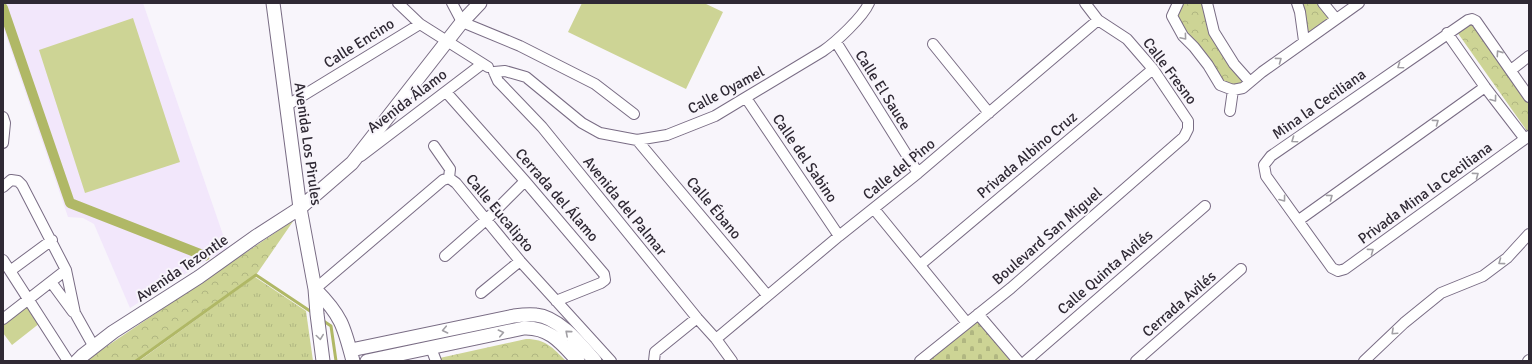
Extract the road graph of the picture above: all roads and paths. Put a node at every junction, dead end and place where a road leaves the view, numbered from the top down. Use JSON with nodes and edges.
{"nodes":[{"id":1,"x":273,"y":3,"type":"edge"},
{"id":2,"x":398,"y":3,"type":"edge"},
{"id":3,"x":452,"y":3,"type":"edge"},
{"id":4,"x":480,"y":3,"type":"edge"},
{"id":5,"x":869,"y":3,"type":"edge"},
{"id":6,"x":1085,"y":3,"type":"edge"},
{"id":7,"x":1178,"y":3,"type":"edge"},
{"id":8,"x":1207,"y":3,"type":"edge"},
{"id":9,"x":1297,"y":3,"type":"edge"},
{"id":10,"x":1323,"y":3,"type":"edge"},
{"id":11,"x":1359,"y":3,"type":"edge"},
{"id":12,"x":1336,"y":19,"type":"junction"},
{"id":13,"x":1098,"y":20,"type":"junction"},
{"id":14,"x":462,"y":22,"type":"junction"},
{"id":15,"x":420,"y":24,"type":"junction"},
{"id":16,"x":1448,"y":33,"type":"junction"},
{"id":17,"x":448,"y":41,"type":"junction"},
{"id":18,"x":1304,"y":41,"type":"junction"},
{"id":19,"x":836,"y":42,"type":"junction"},
{"id":20,"x":933,"y":44,"type":"dead end"},
{"id":21,"x":1529,"y":56,"type":"edge"},
{"id":22,"x":482,"y":64,"type":"junction"},
{"id":23,"x":1153,"y":69,"type":"junction"},
{"id":24,"x":1511,"y":70,"type":"junction"},
{"id":25,"x":494,"y":72,"type":"junction"},
{"id":26,"x":1250,"y":82,"type":"junction"},
{"id":27,"x":1485,"y":87,"type":"junction"},
{"id":28,"x":1233,"y":90,"type":"junction"},
{"id":29,"x":446,"y":92,"type":"junction"},
{"id":30,"x":1529,"y":97,"type":"edge"},
{"id":31,"x":746,"y":98,"type":"junction"},
{"id":32,"x":286,"y":106,"type":"junction"},
{"id":33,"x":1230,"y":111,"type":"dead end"},
{"id":34,"x":989,"y":113,"type":"junction"},
{"id":35,"x":634,"y":114,"type":"dead end"},
{"id":36,"x":3,"y":117,"type":"edge"},
{"id":37,"x":1188,"y":129,"type":"joint"},
{"id":38,"x":1527,"y":138,"type":"edge"},
{"id":39,"x":637,"y":140,"type":"junction"},
{"id":40,"x":3,"y":142,"type":"edge"},
{"id":41,"x":434,"y":146,"type":"dead end"},
{"id":42,"x":352,"y":163,"type":"junction"},
{"id":43,"x":918,"y":173,"type":"junction"},
{"id":44,"x":449,"y":178,"type":"junction"},
{"id":45,"x":525,"y":181,"type":"junction"},
{"id":46,"x":3,"y":187,"type":"edge"},
{"id":47,"x":1205,"y":206,"type":"dead end"},
{"id":48,"x":300,"y":208,"type":"junction"},
{"id":49,"x":874,"y":209,"type":"junction"},
{"id":50,"x":487,"y":219,"type":"junction"},
{"id":51,"x":1299,"y":220,"type":"junction"},
{"id":52,"x":1529,"y":234,"type":"edge"},
{"id":53,"x":839,"y":236,"type":"junction"},
{"id":54,"x":52,"y":240,"type":"junction"},
{"id":55,"x":446,"y":256,"type":"dead end"},
{"id":56,"x":3,"y":260,"type":"edge"},
{"id":57,"x":520,"y":261,"type":"junction"},
{"id":58,"x":920,"y":265,"type":"junction"},
{"id":59,"x":1241,"y":269,"type":"dead end"},
{"id":60,"x":66,"y":270,"type":"junction"},
{"id":61,"x":1338,"y":271,"type":"joint"},
{"id":62,"x":10,"y":272,"type":"junction"},
{"id":63,"x":51,"y":282,"type":"junction"},
{"id":64,"x":315,"y":289,"type":"junction"},
{"id":65,"x":481,"y":293,"type":"dead end"},
{"id":66,"x":768,"y":295,"type":"junction"},
{"id":67,"x":29,"y":299,"type":"junction"},
{"id":68,"x":556,"y":301,"type":"junction"},
{"id":69,"x":75,"y":313,"type":"junction"},
{"id":70,"x":978,"y":314,"type":"junction"},
{"id":71,"x":697,"y":318,"type":"junction"},
{"id":72,"x":3,"y":319,"type":"edge"},
{"id":73,"x":967,"y":323,"type":"junction"},
{"id":74,"x":716,"y":339,"type":"junction"},
{"id":75,"x":94,"y":347,"type":"junction"},
{"id":76,"x":431,"y":348,"type":"junction"},
{"id":77,"x":352,"y":356,"type":"edge"},
{"id":78,"x":72,"y":360,"type":"edge"},
{"id":79,"x":323,"y":361,"type":"edge"},
{"id":80,"x":367,"y":361,"type":"edge"},
{"id":81,"x":436,"y":361,"type":"edge"},
{"id":82,"x":578,"y":361,"type":"edge"},
{"id":83,"x":595,"y":361,"type":"edge"},
{"id":84,"x":611,"y":361,"type":"edge"},
{"id":85,"x":654,"y":361,"type":"edge"},
{"id":86,"x":732,"y":361,"type":"edge"},
{"id":87,"x":920,"y":361,"type":"edge"},
{"id":88,"x":1018,"y":361,"type":"edge"},
{"id":89,"x":1026,"y":361,"type":"edge"},
{"id":90,"x":1136,"y":361,"type":"edge"},
{"id":91,"x":1364,"y":361,"type":"edge"}],
"edges":[{"from":1,"to":32,"type":"street","name":"Avenida Los Pirules"},
{"from":2,"to":15,"type":"street"},
{"from":3,"to":14,"type":"street"},
{"from":4,"to":14,"type":"street","name":"Avenida Álamo"},
{"from":5,"to":19,"type":"street","name":"Calle Oyamel"},
{"from":6,"to":13,"type":"street","name":"Calle Fresno"},
{"from":7,"to":28,"type":"street","one_way":true},
{"from":8,"to":26,"type":"street"},
{"from":9,"to":18,"type":"street"},
{"from":10,"to":12,"type":"street"},
{"from":11,"to":12,"type":"street"},
{"from":12,"to":18,"type":"street"},
{"from":13,"to":23,"type":"street","name":"Calle Fresno"},
{"from":13,"to":34,"type":"street","name":"Calle del Pino"},
{"from":14,"to":17,"type":"street","name":"Avenida Álamo"},
{"from":14,"to":35,"type":"street"},
{"from":15,"to":17,"type":"street"},
{"from":15,"to":32,"type":"street","name":"Calle Encino"},
{"from":24,"to":16,"type":"street","name":"Mina la Ceciliana","one_way":true},
{"from":16,"to":27,"type":"street"},
{"from":16,"to":51,"type":"street","name":"Mina la Ceciliana","one_way":true},
{"from":17,"to":22,"type":"street"},
{"from":17,"to":42,"type":"street","name":"Avenida Álamo"},
{"from":26,"to":18,"type":"street","one_way":true},
{"from":19,"to":31,"type":"street","name":"Calle Oyamel"},
{"from":19,"to":43,"type":"street","name":"Calle El Sauce"},
{"from":20,"to":34,"type":"street"},
{"from":21,"to":24,"type":"street"},
{"from":22,"to":25,"type":"street"},
{"from":22,"to":29,"type":"street","name":"Avenida Álamo"},
{"from":23,"to":37,"type":"street","name":"Calle Fresno"},
{"from":23,"to":58,"type":"street","name":"Privada Albino Cruz"},
{"from":24,"to":30,"type":"street","name":"Mina la Ceciliana"},
{"from":25,"to":39,"type":"street","name":"Calle Oyamel"},
{"from":25,"to":71,"type":"street","name":"Avenida del Palmar"},
{"from":26,"to":28,"type":"street"},
{"from":27,"to":38,"type":"street","one_way":true},
{"from":51,"to":27,"type":"street","one_way":true},
{"from":28,"to":33,"type":"street"},
{"from":29,"to":42,"type":"street","name":"Avenida Álamo"},
{"from":29,"to":45,"type":"street","name":"Cerrada del Álamo"},
{"from":31,"to":39,"type":"street","name":"Calle Oyamel"},
{"from":31,"to":53,"type":"street","name":"Calle del Sabino"},
{"from":32,"to":48,"type":"street","name":"Avenida Los Pirules"},
{"from":34,"to":43,"type":"street","name":"Calle del Pino"},
{"from":36,"to":40,"type":"street"},
{"from":37,"to":70,"type":"street","name":"Boulevard San Miguel"},
{"from":61,"to":38,"type":"street","name":"Privada Mina la Ceciliana","one_way":true},
{"from":39,"to":66,"type":"street","name":"Calle Ébano"},
{"from":41,"to":44,"type":"street"},
{"from":42,"to":48,"type":"street","name":"Avenida Álamo"},
{"from":43,"to":49,"type":"street","name":"Calle del Pino"},
{"from":44,"to":50,"type":"street","name":"Calle Eucalipto"},
{"from":44,"to":64,"type":"street","name":"Calle Eucalipto"},
{"from":45,"to":50,"type":"street"},
{"from":45,"to":68,"type":"street","name":"Cerrada del Álamo"},
{"from":46,"to":54,"type":"street"},
{"from":47,"to":89,"type":"street","name":"Calle Quinta Avilés"},
{"from":48,"to":64,"type":"street","name":"Avenida Los Pirules"},
{"from":48,"to":75,"type":"street","name":"Avenida Tezontle"},
{"from":49,"to":53,"type":"street","name":"Calle del Pino"},
{"from":49,"to":58,"type":"street"},
{"from":50,"to":55,"type":"street"},
{"from":50,"to":57,"type":"street","name":"Calle Eucalipto"},
{"from":51,"to":61,"type":"street","name":"Mina la Ceciliana"},
{"from":52,"to":91,"type":"street","one_way":true},
{"from":53,"to":66,"type":"street","name":"Calle del Pino"},
{"from":54,"to":60,"type":"street"},
{"from":54,"to":62,"type":"street"},
{"from":56,"to":62,"type":"street"},
{"from":57,"to":65,"type":"street"},
{"from":57,"to":68,"type":"street","name":"Calle Eucalipto"},
{"from":58,"to":73,"type":"street"},
{"from":59,"to":90,"type":"street","name":"Cerrada Avilés"},
{"from":60,"to":63,"type":"street"},
{"from":60,"to":69,"type":"street"},
{"from":62,"to":67,"type":"street"},
{"from":63,"to":67,"type":"street"},
{"from":63,"to":69,"type":"street"},
{"from":64,"to":77,"type":"street"},
{"from":64,"to":79,"type":"street","name":"Avenida Los Pirules","one_way":true},
{"from":66,"to":74,"type":"street","name":"Calle del Pino"},
{"from":67,"to":72,"type":"street"},
{"from":67,"to":78,"type":"street"},
{"from":68,"to":84,"type":"street","name":"Calle Eucalipto"},
{"from":69,"to":75,"type":"street"},
{"from":70,"to":73,"type":"street","name":"Boulevard San Miguel"},
{"from":70,"to":88,"type":"street"},
{"from":71,"to":74,"type":"street","name":"Avenida del Palmar"},
{"from":71,"to":85,"type":"street"},
{"from":73,"to":87,"type":"street","name":"Boulevard San Miguel"},
{"from":74,"to":86,"type":"street","name":"Avenida del Palmar"},
{"from":75,"to":78,"type":"street","name":"Avenida Tezontle"},
{"from":76,"to":80,"type":"street"},
{"from":76,"to":81,"type":"street"},
{"from":76,"to":82,"type":"street","one_way":true},
{"from":83,"to":77,"type":"street","one_way":true}]}
